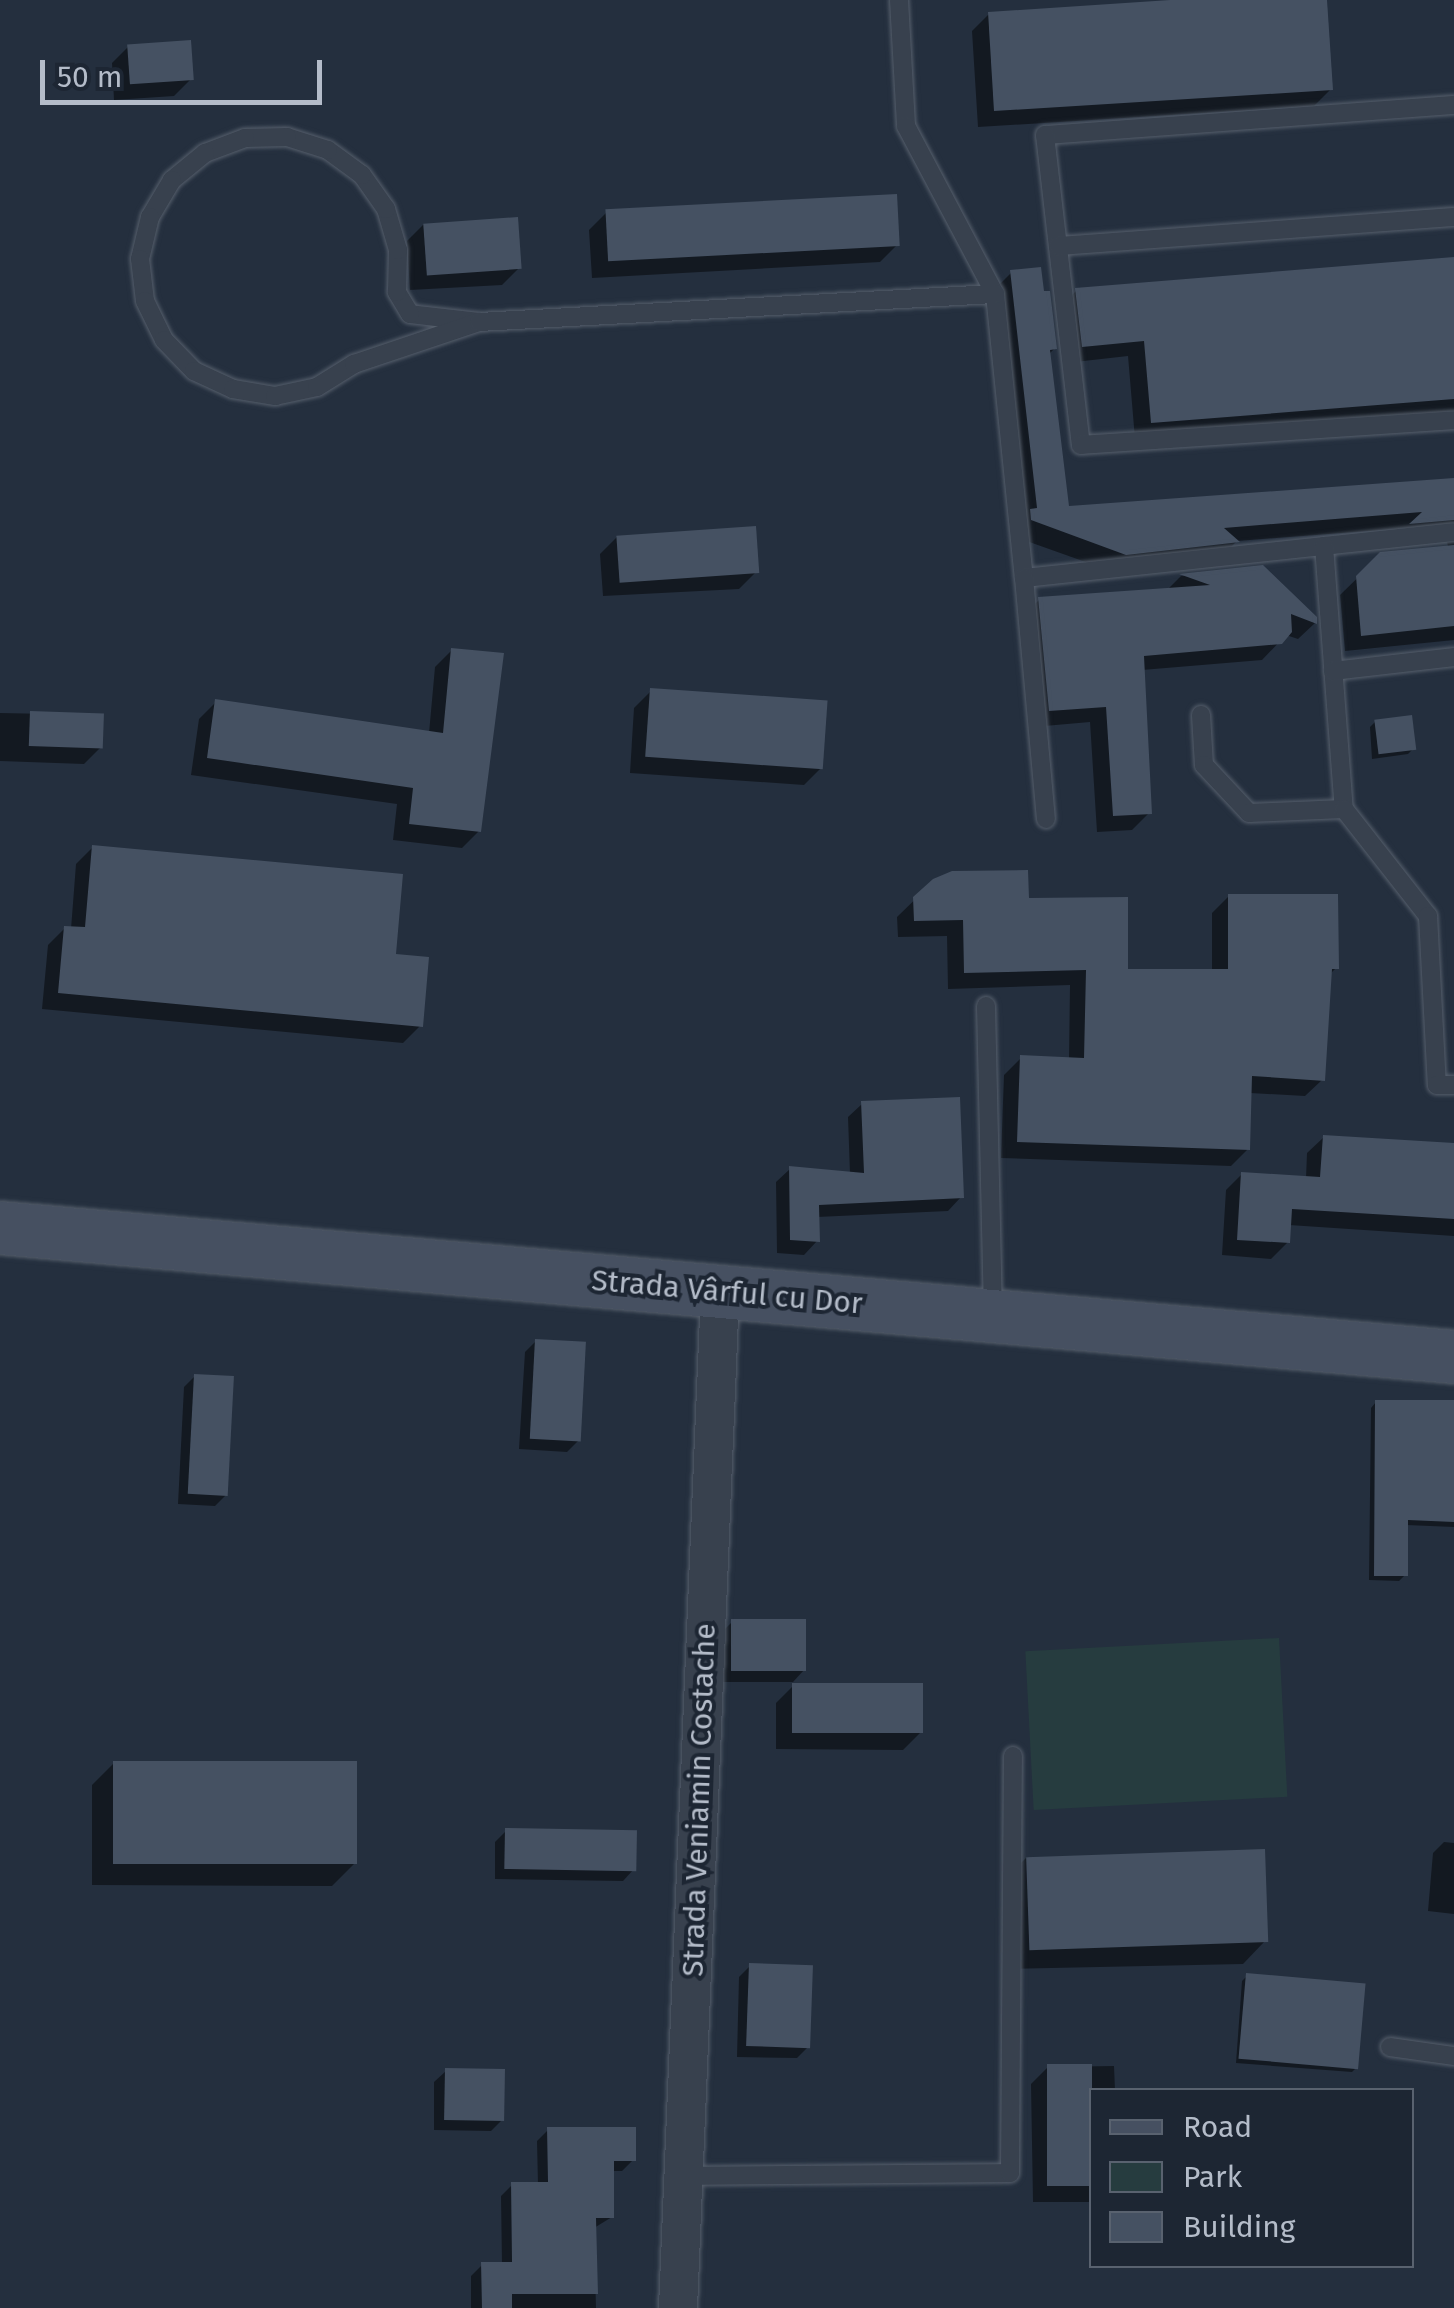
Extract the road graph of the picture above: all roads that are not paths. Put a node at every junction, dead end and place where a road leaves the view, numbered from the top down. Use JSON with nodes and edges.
{"nodes":[{"id":1,"x":899,"y":0,"type":"edge"},
{"id":2,"x":1454,"y":105,"type":"edge"},
{"id":3,"x":1454,"y":217,"type":"edge"},
{"id":4,"x":1058,"y":246,"type":"junction"},
{"id":5,"x":995,"y":294,"type":"junction"},
{"id":6,"x":479,"y":322,"type":"junction"},
{"id":7,"x":1454,"y":420,"type":"edge"},
{"id":8,"x":1454,"y":532,"type":"edge"},
{"id":9,"x":1324,"y":546,"type":"junction"},
{"id":10,"x":1024,"y":578,"type":"junction"},
{"id":11,"x":1454,"y":657,"type":"edge"},
{"id":12,"x":1333,"y":671,"type":"junction"},
{"id":13,"x":1201,"y":715,"type":"dead end"},
{"id":14,"x":1344,"y":809,"type":"junction"},
{"id":15,"x":1046,"y":819,"type":"dead end"},
{"id":16,"x":986,"y":1006,"type":"dead end"},
{"id":17,"x":1454,"y":1085,"type":"edge"},
{"id":18,"x":0,"y":1228,"type":"edge"},
{"id":19,"x":720,"y":1292,"type":"junction"},
{"id":20,"x":994,"y":1316,"type":"junction"},
{"id":21,"x":1454,"y":1357,"type":"edge"},
{"id":22,"x":1013,"y":1756,"type":"dead end"},
{"id":23,"x":1390,"y":2047,"type":"dead end"},
{"id":24,"x":1454,"y":2056,"type":"edge"},
{"id":25,"x":684,"y":2176,"type":"junction"},
{"id":26,"x":678,"y":2308,"type":"edge"}],
"edges":[{"from":1,"to":5,"type":"lane"},
{"from":2,"to":4,"type":"lane"},
{"from":3,"to":4,"type":"lane"},
{"from":4,"to":7,"type":"lane"},
{"from":5,"to":6,"type":"lane"},
{"from":5,"to":10,"type":"lane"},
{"from":6,"to":6,"type":"lane"},
{"from":8,"to":9,"type":"lane"},
{"from":9,"to":10,"type":"lane"},
{"from":9,"to":12,"type":"lane"},
{"from":10,"to":15,"type":"lane"},
{"from":11,"to":12,"type":"lane"},
{"from":12,"to":14,"type":"lane"},
{"from":13,"to":14,"type":"lane"},
{"from":14,"to":17,"type":"lane"},
{"from":16,"to":20,"type":"lane"},
{"from":18,"to":19,"type":"street","name":"Strada Vârful cu Dor"},
{"from":19,"to":20,"type":"street","name":"Strada Vârful cu Dor"},
{"from":19,"to":25,"type":"street","name":"Strada Veniamin Costache"},
{"from":20,"to":21,"type":"street","name":"Strada Vârful cu Dor"},
{"from":22,"to":25,"type":"lane"},
{"from":23,"to":24,"type":"lane"},
{"from":25,"to":26,"type":"street","name":"Strada Veniamin Costache"}]}
